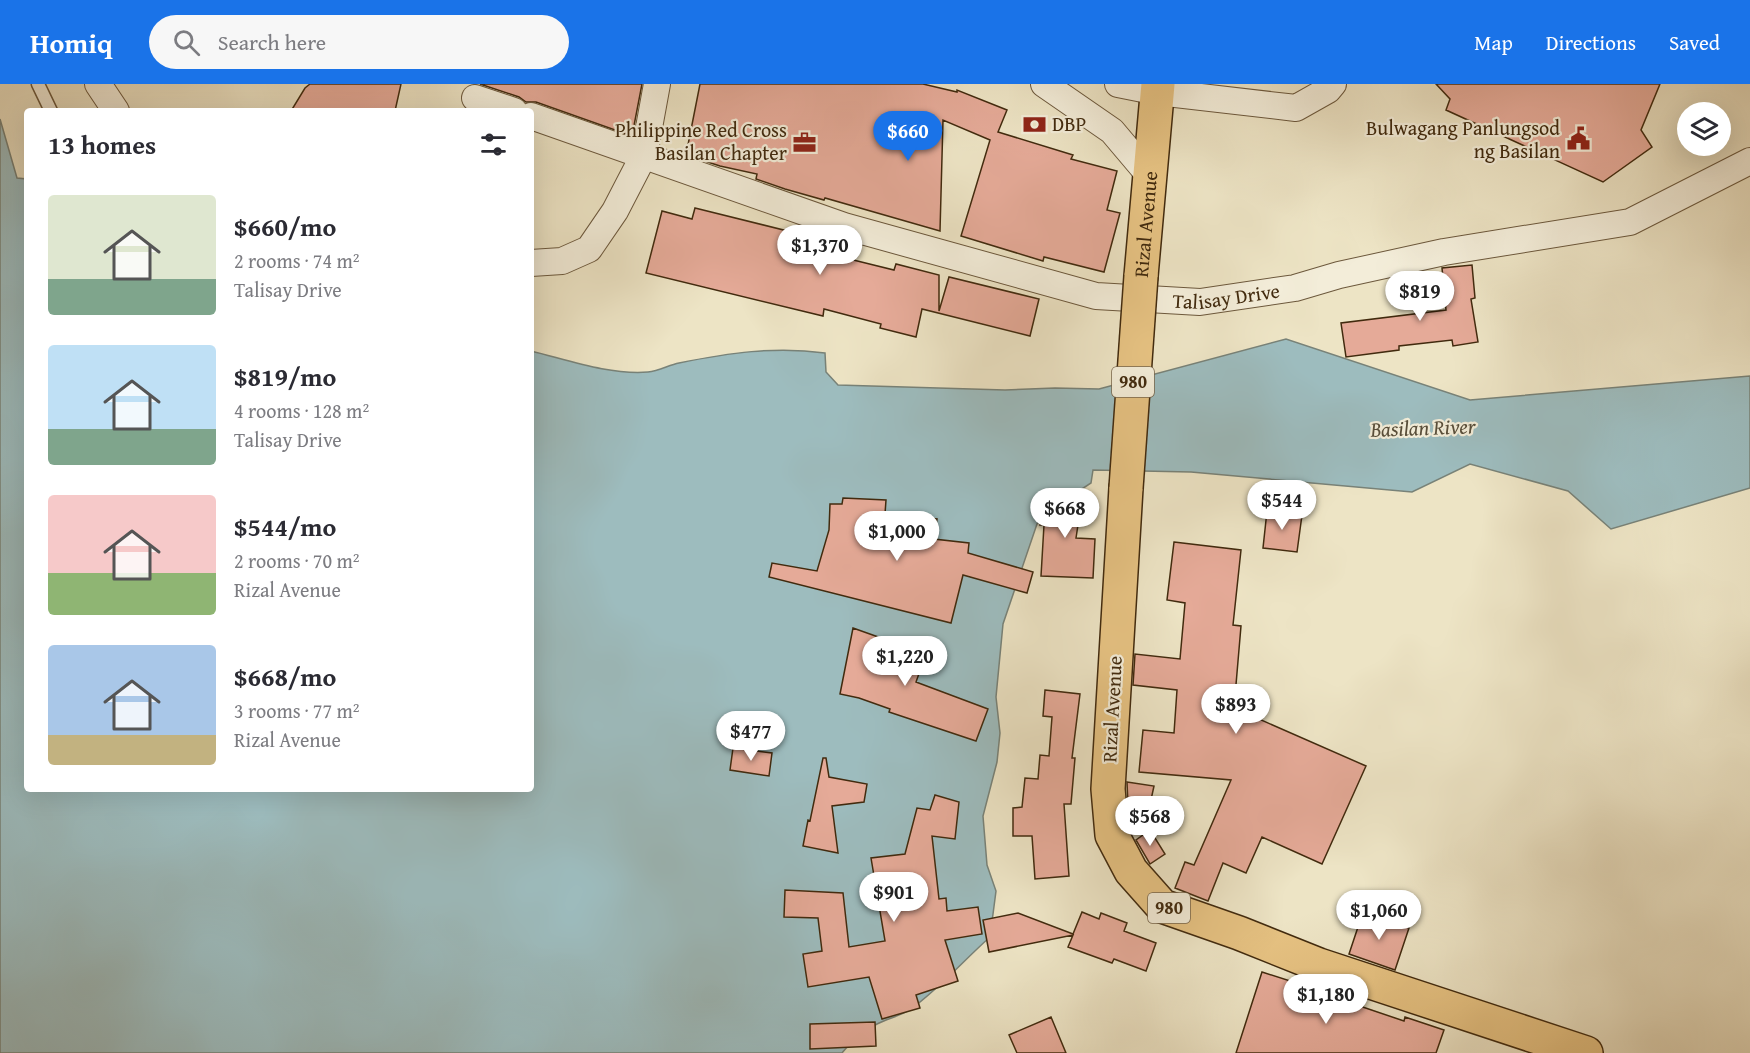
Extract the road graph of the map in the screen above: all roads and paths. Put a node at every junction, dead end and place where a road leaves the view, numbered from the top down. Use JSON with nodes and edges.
{"nodes":[{"id":1,"x":38,"y":84,"type":"edge"},
{"id":2,"x":98,"y":84,"type":"edge"},
{"id":3,"x":657,"y":84,"type":"edge"},
{"id":4,"x":1044,"y":84,"type":"edge"},
{"id":5,"x":1118,"y":84,"type":"edge"},
{"id":6,"x":1333,"y":84,"type":"edge"},
{"id":7,"x":1158,"y":88,"type":"edge"},
{"id":8,"x":474,"y":98,"type":"edge"},
{"id":9,"x":50,"y":108,"type":"edge"},
{"id":10,"x":115,"y":108,"type":"edge"},
{"id":11,"x":505,"y":108,"type":"edge"},
{"id":12,"x":534,"y":117,"type":"edge"},
{"id":13,"x":644,"y":155,"type":"junction"},
{"id":14,"x":1750,"y":161,"type":"edge"},
{"id":15,"x":1150,"y":176,"type":"junction"},
{"id":16,"x":534,"y":263,"type":"edge"},
{"id":17,"x":1586,"y":1053,"type":"edge"}],
"edges":[{"from":1,"to":9,"type":"lane"},
{"from":2,"to":10,"type":"street"},
{"from":3,"to":13,"type":"street"},
{"from":4,"to":15,"type":"street"},
{"from":5,"to":7,"type":"street"},
{"from":6,"to":7,"type":"street"},
{"from":7,"to":15,"type":"main road","name":"Rizal Avenue","number":"980"},
{"from":8,"to":11,"type":"street"},
{"from":12,"to":13,"type":"street","name":"Talisay Drive"},
{"from":13,"to":14,"type":"street","name":"Talisay Drive"},
{"from":13,"to":16,"type":"street"},
{"from":15,"to":17,"type":"main road","name":"Rizal Avenue","number":"980","bridge":true}]}
